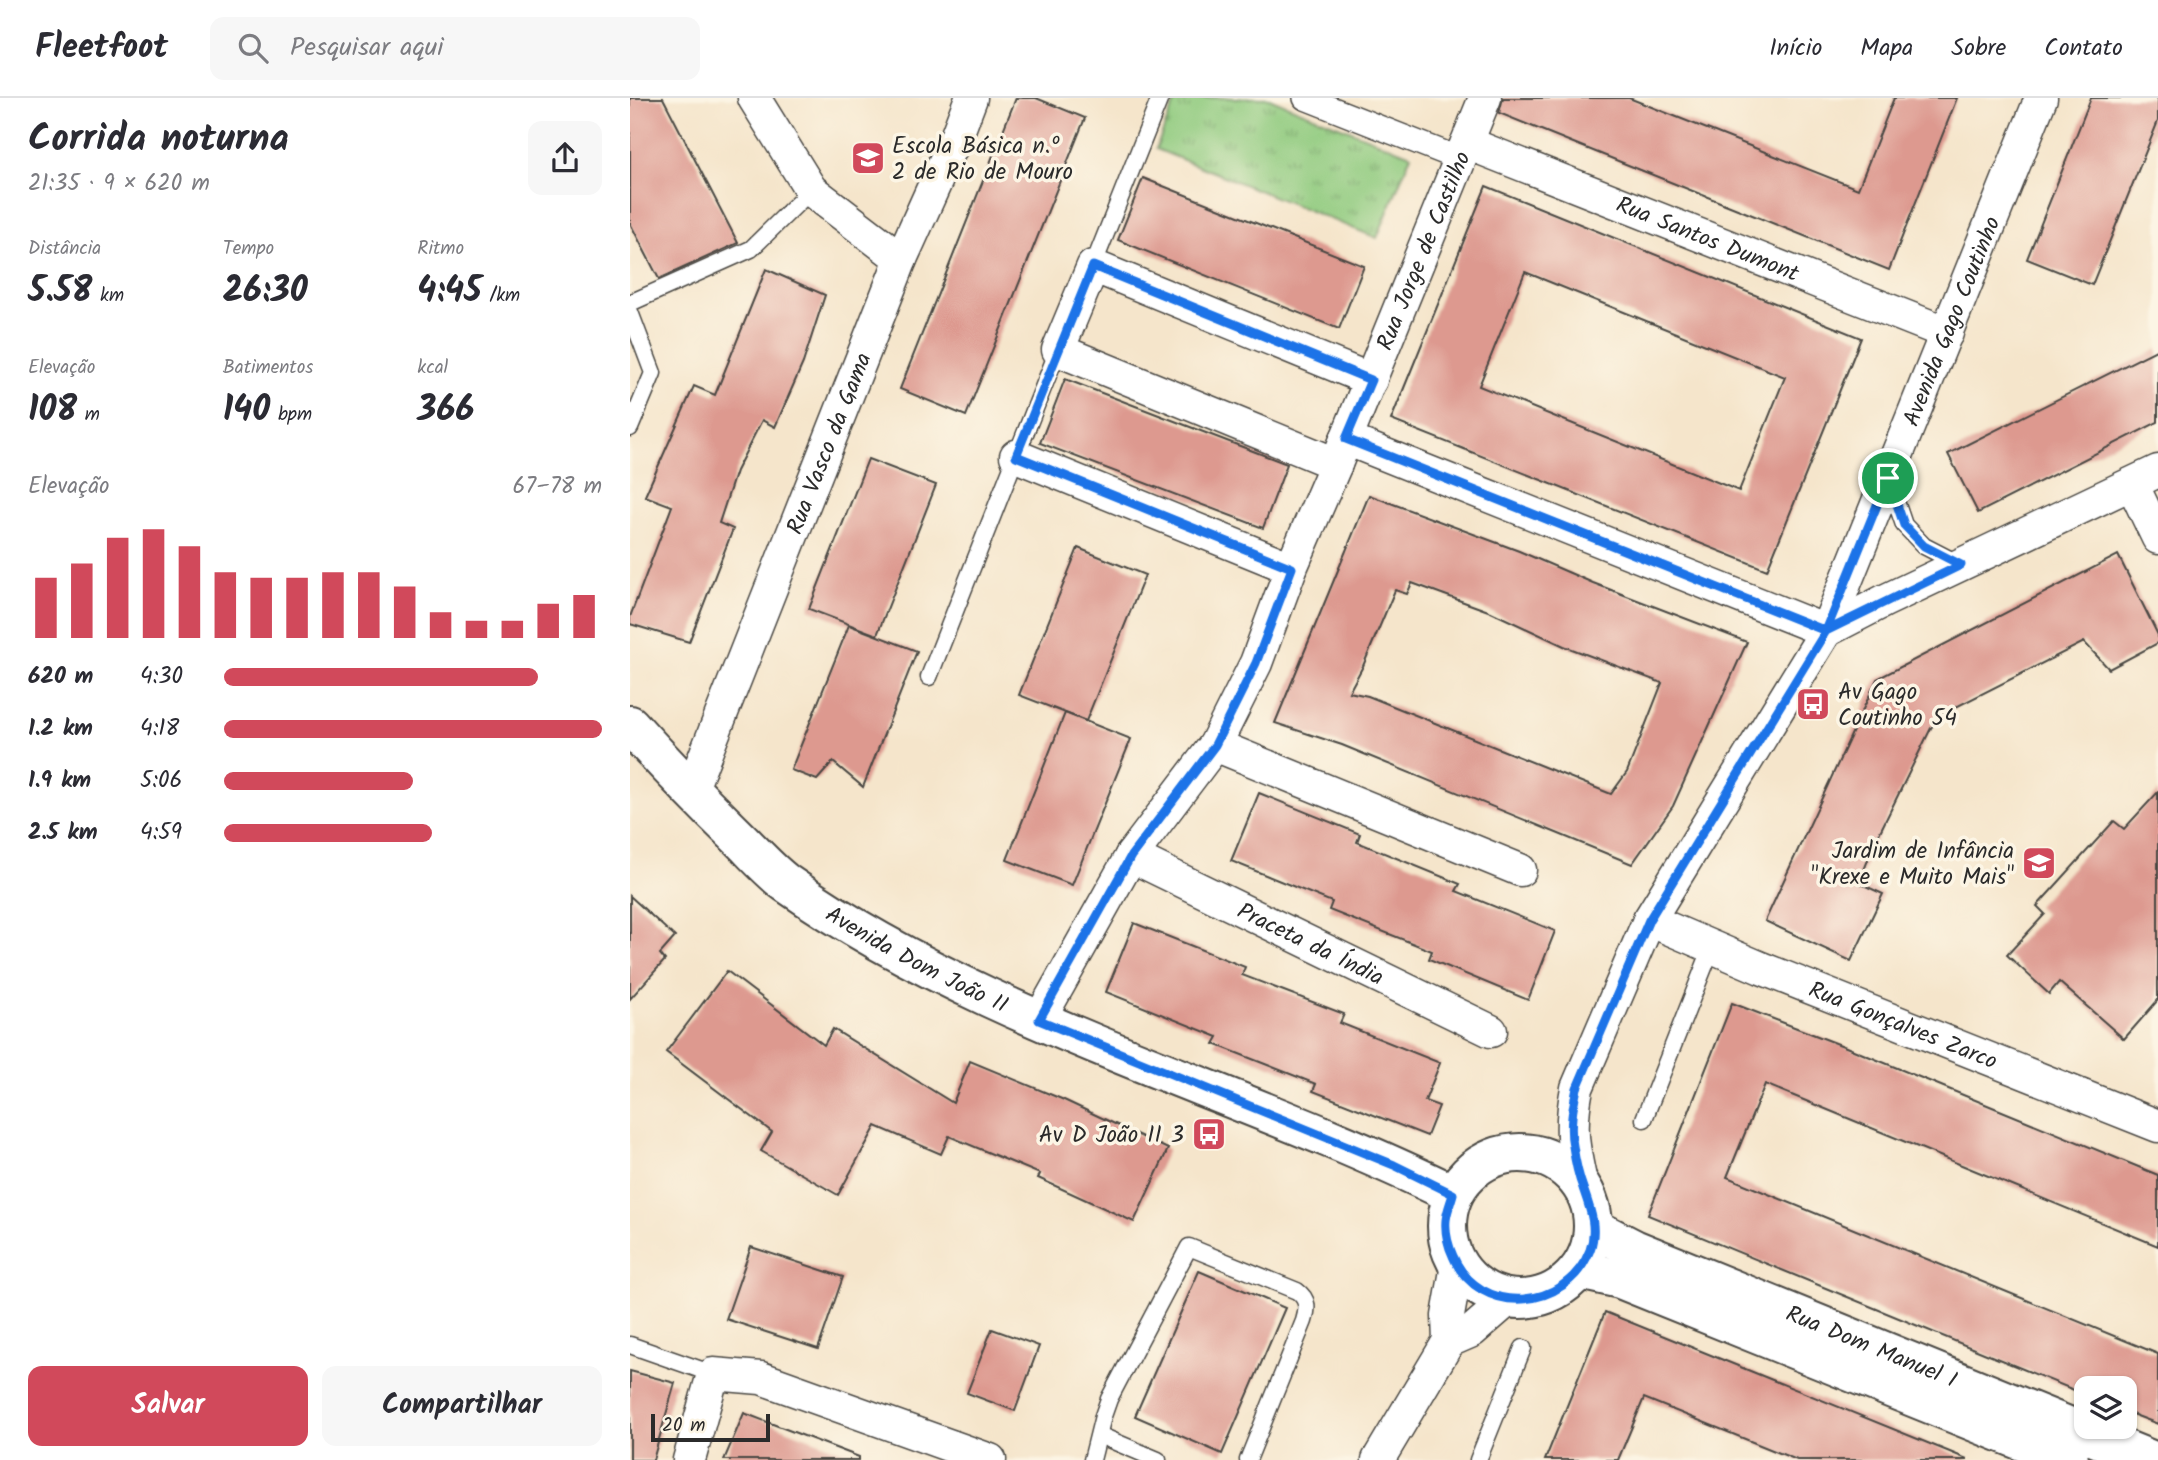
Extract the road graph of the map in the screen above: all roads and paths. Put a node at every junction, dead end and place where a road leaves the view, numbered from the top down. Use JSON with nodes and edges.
{"nodes":[{"id":1,"x":754,"y":98,"type":"edge"},
{"id":2,"x":971,"y":98,"type":"edge"},
{"id":3,"x":1160,"y":98,"type":"edge"},
{"id":4,"x":1305,"y":98,"type":"edge"},
{"id":5,"x":1485,"y":98,"type":"edge"},
{"id":6,"x":2041,"y":98,"type":"edge"},
{"id":7,"x":1463,"y":151,"type":"junction"},
{"id":8,"x":811,"y":190,"type":"junction"},
{"id":9,"x":901,"y":259,"type":"junction"},
{"id":10,"x":1093,"y":266,"type":"junction"},
{"id":11,"x":630,"y":303,"type":"edge"},
{"id":12,"x":630,"y":312,"type":"edge"},
{"id":13,"x":1947,"y":333,"type":"junction"},
{"id":14,"x":1058,"y":350,"type":"junction"},
{"id":15,"x":1371,"y":380,"type":"junction"},
{"id":16,"x":630,"y":428,"type":"edge"},
{"id":17,"x":1341,"y":452,"type":"junction"},
{"id":18,"x":1016,"y":456,"type":"junction"},
{"id":19,"x":1888,"y":478,"type":"junction"},
{"id":20,"x":2145,"y":478,"type":"edge"},
{"id":21,"x":2158,"y":538,"type":"edge"},
{"id":22,"x":1961,"y":565,"type":"junction"},
{"id":23,"x":1292,"y":568,"type":"junction"},
{"id":24,"x":1826,"y":631,"type":"junction"},
{"id":25,"x":929,"y":677,"type":"dead end"},
{"id":26,"x":630,"y":724,"type":"edge"},
{"id":27,"x":1215,"y":745,"type":"junction"},
{"id":28,"x":691,"y":791,"type":"junction"},
{"id":29,"x":1131,"y":856,"type":"junction"},
{"id":30,"x":1520,"y":870,"type":"dead end"},
{"id":31,"x":1649,"y":920,"type":"junction"},
{"id":32,"x":1712,"y":947,"type":"junction"},
{"id":33,"x":1039,"y":1020,"type":"junction"},
{"id":34,"x":1491,"y":1031,"type":"dead end"},
{"id":35,"x":1644,"y":1119,"type":"dead end"},
{"id":36,"x":2158,"y":1126,"type":"edge"},
{"id":37,"x":1582,"y":1186,"type":"junction"},
{"id":38,"x":1453,"y":1194,"type":"junction"},
{"id":39,"x":1594,"y":1227,"type":"junction"},
{"id":40,"x":1457,"y":1265,"type":"junction"},
{"id":41,"x":1579,"y":1270,"type":"junction"},
{"id":42,"x":1510,"y":1298,"type":"junction"},
{"id":43,"x":1449,"y":1340,"type":"junction"},
{"id":44,"x":630,"y":1345,"type":"edge"},
{"id":45,"x":1523,"y":1348,"type":"dead end"},
{"id":46,"x":713,"y":1374,"type":"junction"},
{"id":47,"x":1099,"y":1435,"type":"junction"},
{"id":48,"x":689,"y":1460,"type":"edge"},
{"id":49,"x":990,"y":1460,"type":"edge"},
{"id":50,"x":1092,"y":1460,"type":"edge"},
{"id":51,"x":1158,"y":1460,"type":"edge"},
{"id":52,"x":1248,"y":1460,"type":"edge"},
{"id":53,"x":1378,"y":1460,"type":"edge"},
{"id":54,"x":1478,"y":1460,"type":"edge"},
{"id":55,"x":2069,"y":1460,"type":"edge"},
{"id":56,"x":2151,"y":1460,"type":"edge"}],
"edges":[{"from":1,"to":8,"type":"street"},
{"from":2,"to":9,"type":"street","name":"Rua Vasco da Gama"},
{"from":3,"to":10,"type":"lane"},
{"from":4,"to":7,"type":"street"},
{"from":5,"to":7,"type":"street","name":"Rua Jorge de Castilho"},
{"from":6,"to":13,"type":"street","name":"Avenida Gago Coutinho"},
{"from":7,"to":13,"type":"street","name":"Rua Santos Dumont"},
{"from":7,"to":15,"type":"street","name":"Rua Jorge de Castilho"},
{"from":8,"to":9,"type":"street"},
{"from":8,"to":11,"type":"lane"},
{"from":9,"to":28,"type":"street","name":"Rua Vasco da Gama"},
{"from":10,"to":14,"type":"street"},
{"from":10,"to":15,"type":"street"},
{"from":12,"to":16,"type":"lane"},
{"from":13,"to":19,"type":"street","name":"Avenida Gago Coutinho"},
{"from":14,"to":17,"type":"street"},
{"from":14,"to":18,"type":"lane"},
{"from":15,"to":17,"type":"street","name":"Rua Jorge de Castilho"},
{"from":17,"to":23,"type":"street"},
{"from":17,"to":24,"type":"street"},
{"from":18,"to":23,"type":"street"},
{"from":18,"to":25,"type":"lane"},
{"from":19,"to":22,"type":"lane"},
{"from":19,"to":24,"type":"street","name":"Avenida Gago Coutinho"},
{"from":20,"to":21,"type":"street"},
{"from":20,"to":22,"type":"street"},
{"from":22,"to":24,"type":"street"},
{"from":23,"to":27,"type":"street"},
{"from":24,"to":31,"type":"street","name":"Avenida Gago Coutinho"},
{"from":26,"to":28,"type":"street","name":"Avenida Dom João II"},
{"from":27,"to":29,"type":"street"},
{"from":27,"to":30,"type":"street"},
{"from":28,"to":33,"type":"street","name":"Avenida Dom João II"},
{"from":29,"to":33,"type":"street"},
{"from":29,"to":34,"type":"street","name":"Praceta da Índia"},
{"from":31,"to":32,"type":"street","name":"Rua Gonçalves Zarco"},
{"from":31,"to":37,"type":"street","name":"Avenida Gago Coutinho"},
{"from":32,"to":35,"type":"lane"},
{"from":32,"to":36,"type":"street","name":"Rua Gonçalves Zarco"},
{"from":33,"to":38,"type":"street","name":"Avenida Dom João II"},
{"from":37,"to":38,"type":"street"},
{"from":37,"to":39,"type":"street"},
{"from":38,"to":40,"type":"street"},
{"from":39,"to":41,"type":"street"},
{"from":39,"to":56,"type":"street","name":"Rua Dom Manuel I"},
{"from":40,"to":42,"type":"street"},
{"from":40,"to":43,"type":"street"},
{"from":41,"to":42,"type":"street"},
{"from":41,"to":55,"type":"street","name":"Rua Dom Manuel I"},
{"from":42,"to":43,"type":"street"},
{"from":43,"to":53,"type":"street"},
{"from":44,"to":46,"type":"lane"},
{"from":45,"to":54,"type":"lane"},
{"from":46,"to":48,"type":"street"},
{"from":46,"to":49,"type":"street"},
{"from":47,"to":50,"type":"lane"},
{"from":47,"to":51,"type":"lane"},
{"from":47,"to":52,"type":"lane"}]}
